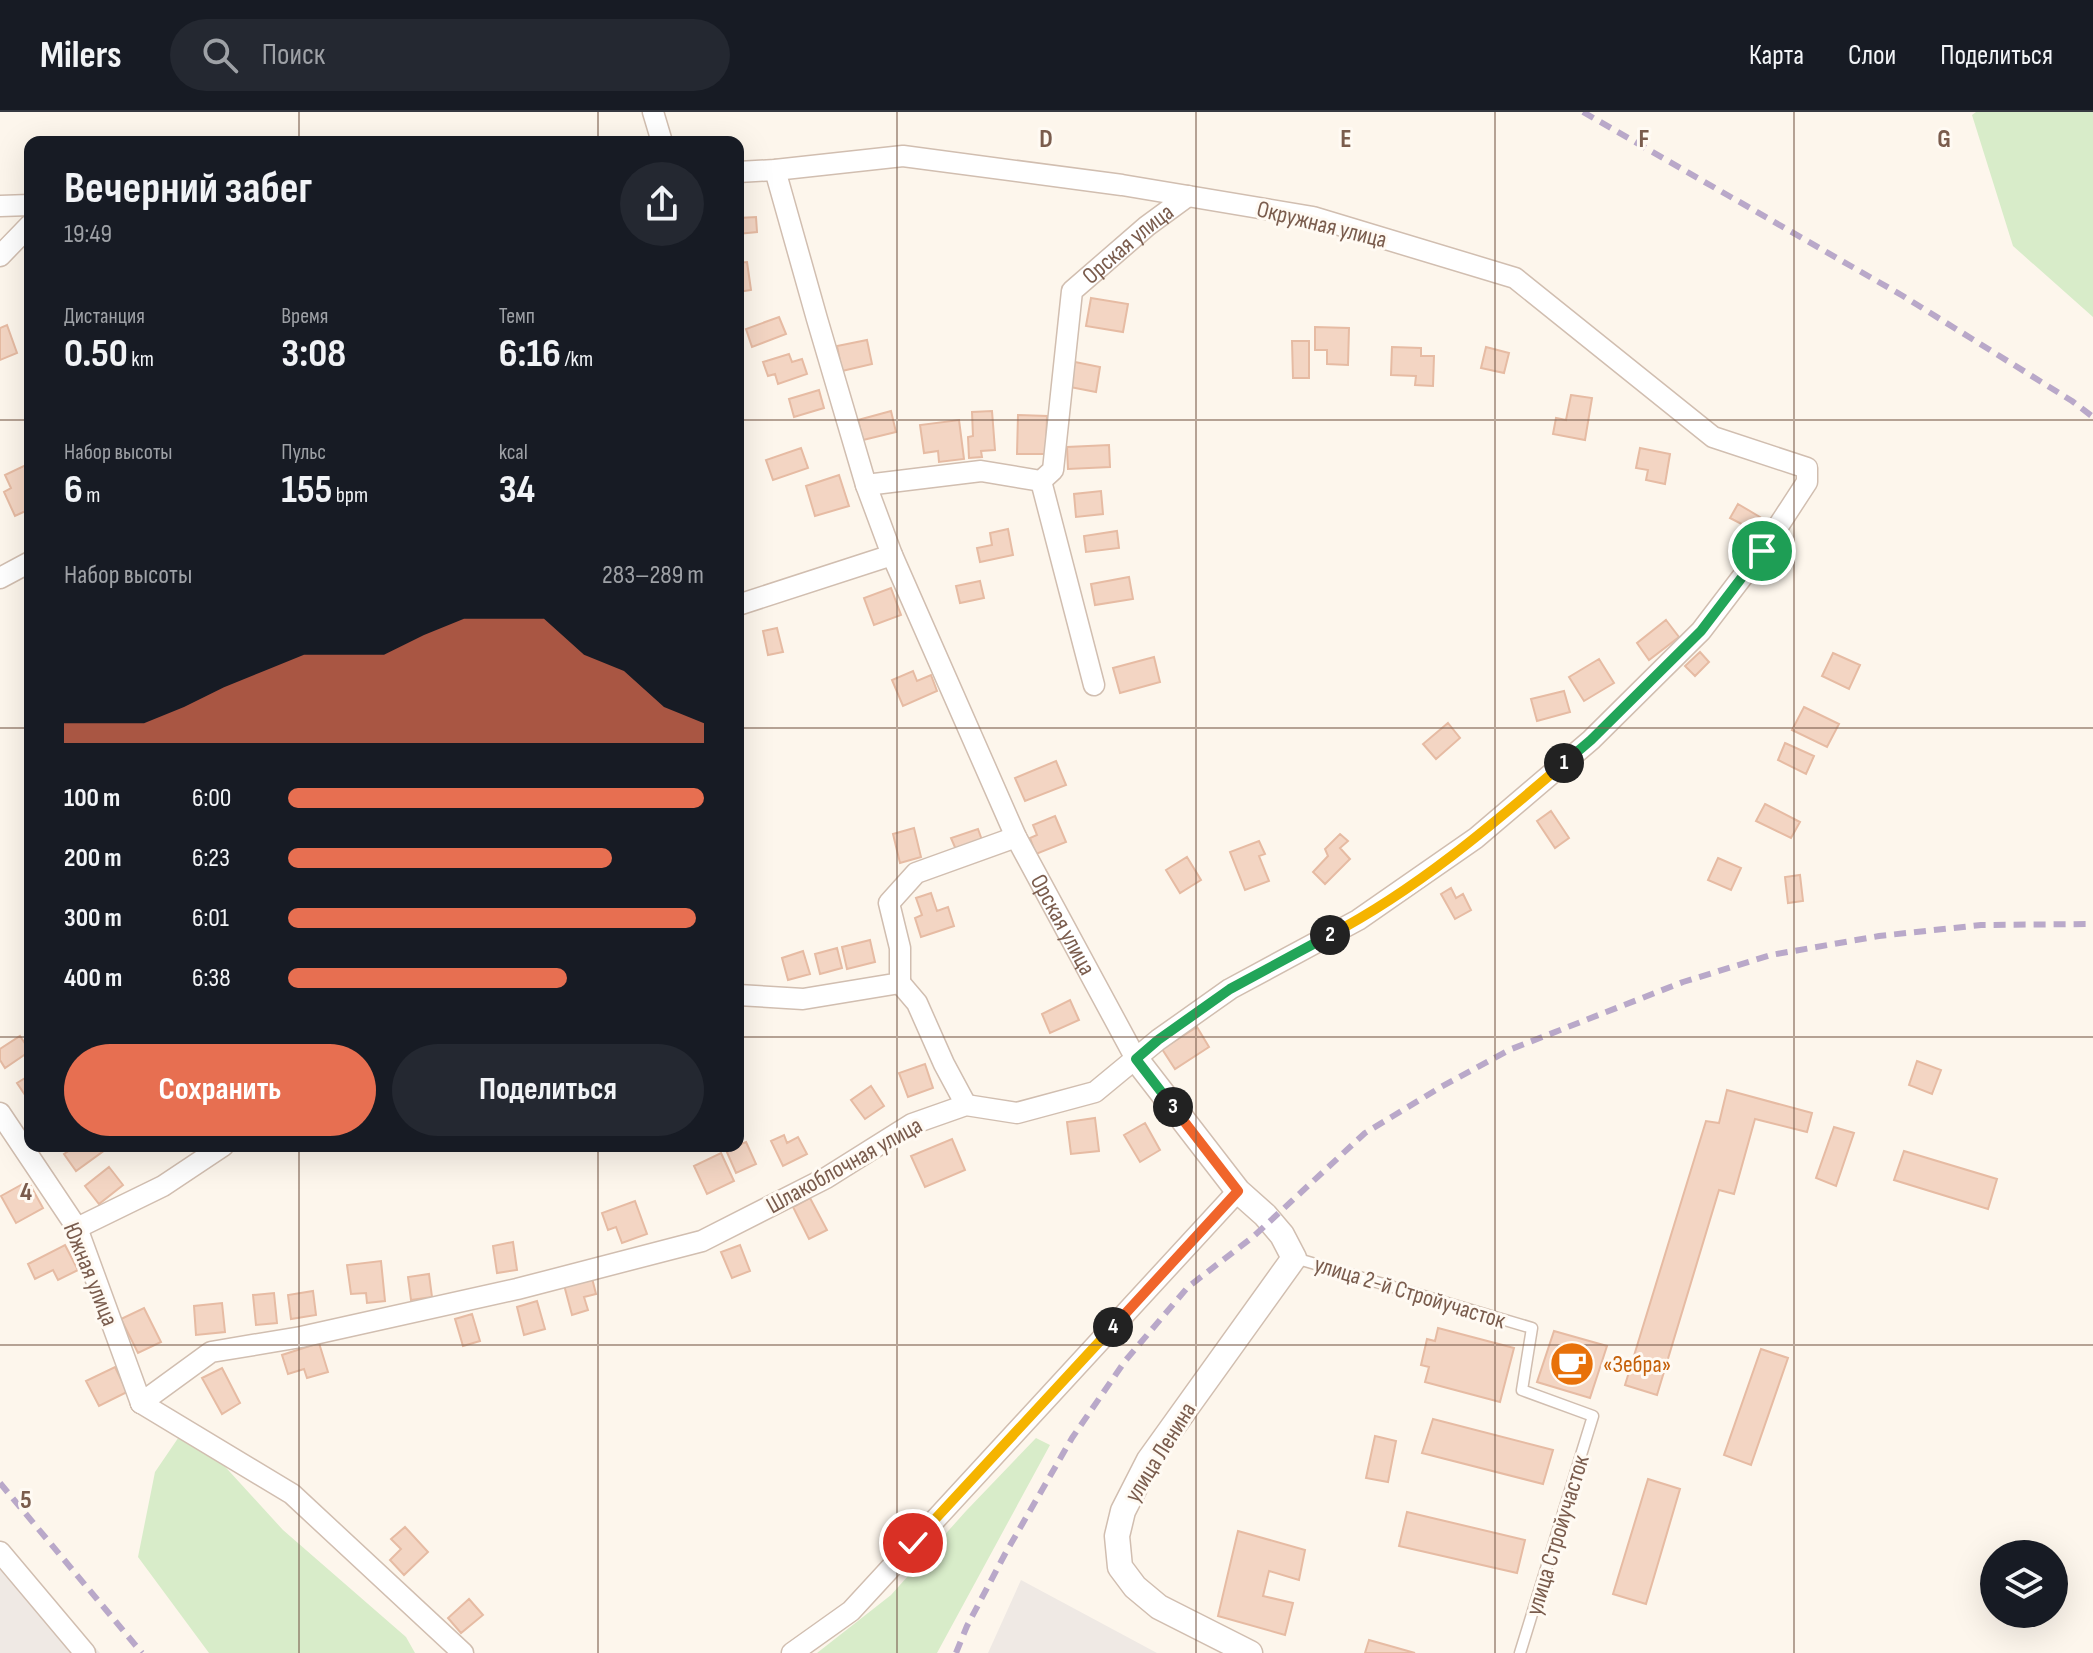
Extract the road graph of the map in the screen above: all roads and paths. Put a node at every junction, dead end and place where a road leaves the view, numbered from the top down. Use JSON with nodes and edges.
{"nodes":[{"id":1,"x":653,"y":112,"type":"edge"},
{"id":2,"x":660,"y":136,"type":"edge"},
{"id":3,"x":775,"y":170,"type":"junction"},
{"id":4,"x":744,"y":172,"type":"edge"},
{"id":5,"x":1188,"y":196,"type":"junction"},
{"id":6,"x":24,"y":205,"type":"edge"},
{"id":7,"x":0,"y":206,"type":"edge"},
{"id":8,"x":24,"y":231,"type":"edge"},
{"id":9,"x":0,"y":256,"type":"edge"},
{"id":10,"x":1807,"y":468,"type":"joint"},
{"id":11,"x":1041,"y":481,"type":"junction"},
{"id":12,"x":866,"y":485,"type":"junction"},
{"id":13,"x":892,"y":555,"type":"junction"},
{"id":14,"x":24,"y":565,"type":"edge"},
{"id":15,"x":0,"y":578,"type":"edge"},
{"id":16,"x":744,"y":603,"type":"edge"},
{"id":17,"x":1094,"y":685,"type":"dead end"},
{"id":18,"x":1016,"y":837,"type":"junction"},
{"id":19,"x":900,"y":983,"type":"junction"},
{"id":20,"x":744,"y":995,"type":"edge"},
{"id":21,"x":1136,"y":1059,"type":"junction"},
{"id":22,"x":966,"y":1105,"type":"junction"},
{"id":23,"x":0,"y":1113,"type":"edge"},
{"id":24,"x":24,"y":1149,"type":"edge"},
{"id":25,"x":26,"y":1152,"type":"edge"},
{"id":26,"x":214,"y":1152,"type":"edge"},
{"id":27,"x":1238,"y":1191,"type":"junction"},
{"id":28,"x":77,"y":1228,"type":"junction"},
{"id":29,"x":1294,"y":1258,"type":"junction"},
{"id":30,"x":141,"y":1403,"type":"junction"},
{"id":31,"x":1593,"y":1416,"type":"joint"},
{"id":32,"x":1,"y":1554,"type":"edge"},
{"id":33,"x":85,"y":1653,"type":"edge"},
{"id":34,"x":463,"y":1653,"type":"edge"},
{"id":35,"x":792,"y":1653,"type":"edge"},
{"id":36,"x":1250,"y":1653,"type":"edge"},
{"id":37,"x":1520,"y":1653,"type":"edge"}],
"edges":[{"from":1,"to":2,"type":"street"},
{"from":3,"to":4,"type":"street","name":"Окружная улица"},
{"from":3,"to":5,"type":"street","name":"Окружная улица"},
{"from":3,"to":12,"type":"street","name":"Орская улица"},
{"from":5,"to":10,"type":"street","name":"Окружная улица"},
{"from":5,"to":11,"type":"street","name":"Орская улица"},
{"from":6,"to":7,"type":"street"},
{"from":8,"to":9,"type":"street"},
{"from":10,"to":21,"type":"street","name":"Шлакоблочная улица"},
{"from":11,"to":12,"type":"street"},
{"from":11,"to":17,"type":"street"},
{"from":12,"to":13,"type":"street","name":"Орская улица"},
{"from":13,"to":16,"type":"street"},
{"from":13,"to":18,"type":"street","name":"Орская улица"},
{"from":14,"to":15,"type":"street"},
{"from":18,"to":19,"type":"street"},
{"from":18,"to":21,"type":"street","name":"Орская улица"},
{"from":19,"to":20,"type":"street"},
{"from":19,"to":22,"type":"street"},
{"from":21,"to":22,"type":"street","name":"Шлакоблочная улица"},
{"from":21,"to":27,"type":"street","name":"Орская улица"},
{"from":22,"to":30,"type":"street","name":"Шлакоблочная улица"},
{"from":23,"to":24,"type":"street","name":"Южная улица"},
{"from":25,"to":28,"type":"street","name":"Южная улица"},
{"from":26,"to":28,"type":"street"},
{"from":27,"to":29,"type":"street","name":"Орская улица"},
{"from":27,"to":35,"type":"street"},
{"from":28,"to":30,"type":"street","name":"Южная улица"},
{"from":29,"to":31,"type":"lane","name":"улица 2-й Стройучасток"},
{"from":29,"to":36,"type":"street","name":"улица Ленина"},
{"from":30,"to":34,"type":"street"},
{"from":31,"to":37,"type":"lane","name":"улица Стройучасток"},
{"from":32,"to":33,"type":"street"}]}
